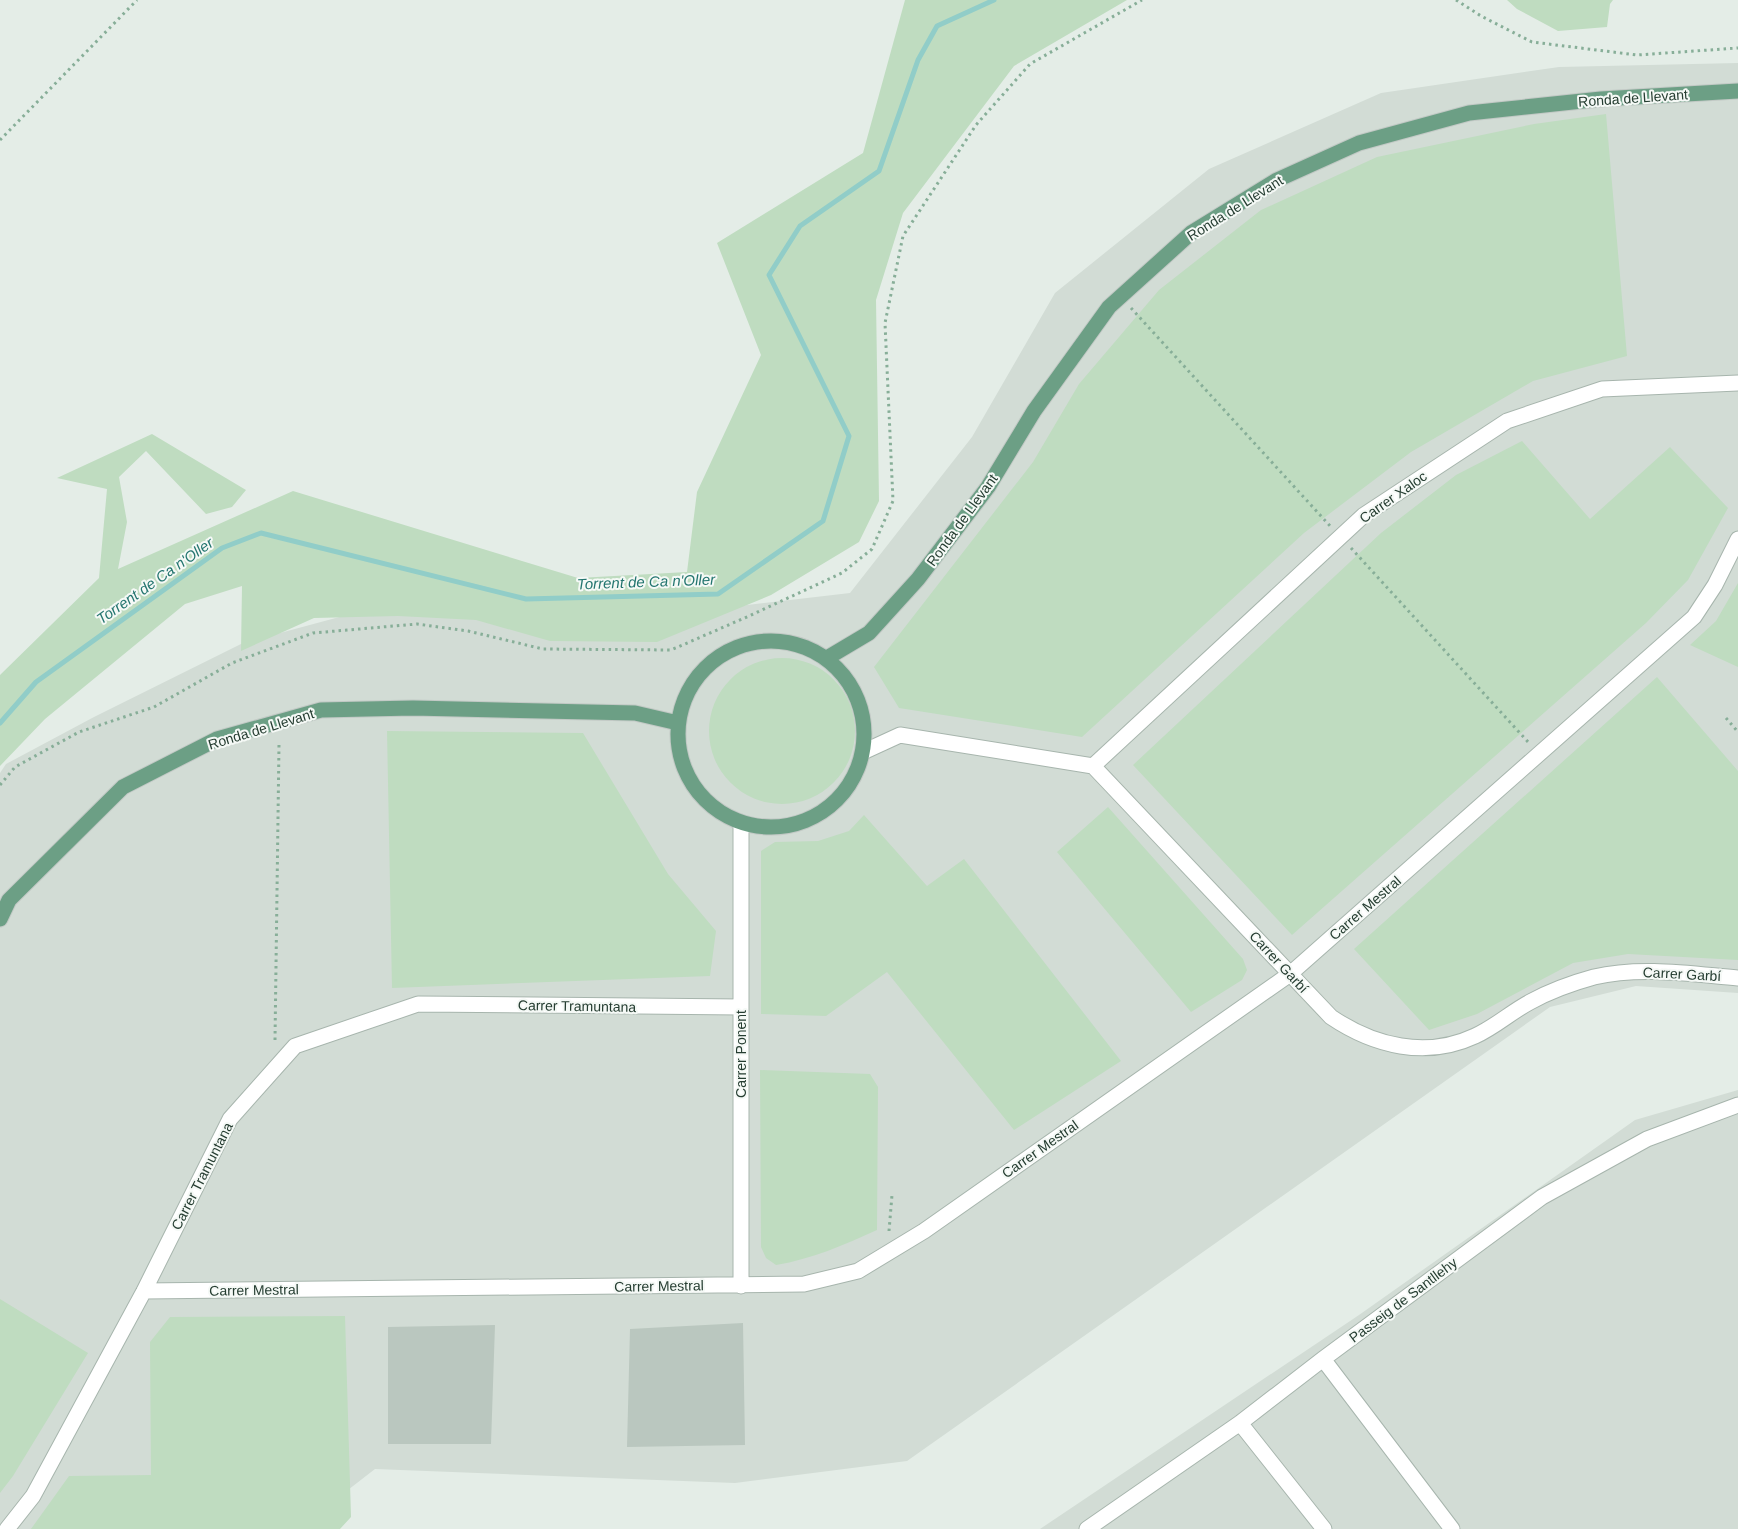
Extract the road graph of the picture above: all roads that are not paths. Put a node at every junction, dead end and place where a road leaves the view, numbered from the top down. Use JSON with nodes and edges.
{"nodes":[{"id":1,"x":1738,"y":91,"type":"edge"},
{"id":2,"x":1738,"y":383,"type":"edge"},
{"id":3,"x":1738,"y":539,"type":"edge"},
{"id":4,"x":827,"y":658,"type":"junction"},
{"id":5,"x":678,"y":723,"type":"junction"},
{"id":6,"x":864,"y":752,"type":"junction"},
{"id":7,"x":1094,"y":766,"type":"junction"},
{"id":8,"x":741,"y":823,"type":"junction"},
{"id":9,"x":0,"y":919,"type":"edge"},
{"id":10,"x":1290,"y":974,"type":"junction"},
{"id":11,"x":1738,"y":978,"type":"edge"},
{"id":12,"x":741,"y":1007,"type":"junction"},
{"id":13,"x":1738,"y":1105,"type":"edge"},
{"id":14,"x":741,"y":1286,"type":"junction"},
{"id":15,"x":144,"y":1291,"type":"junction"},
{"id":16,"x":1324,"y":1359,"type":"junction"},
{"id":17,"x":1240,"y":1423,"type":"junction"},
{"id":18,"x":7,"y":1529,"type":"edge"},
{"id":19,"x":1086,"y":1529,"type":"edge"},
{"id":20,"x":1324,"y":1529,"type":"edge"},
{"id":21,"x":1452,"y":1529,"type":"edge"}],
"edges":[{"from":1,"to":4,"type":"main road","name":"Ronda de Llevant"},
{"from":2,"to":7,"type":"street","name":"Carrer Xaloc"},
{"from":3,"to":10,"type":"street","name":"Carrer Mestral"},
{"from":4,"to":5,"type":"main road"},
{"from":4,"to":6,"type":"main road"},
{"from":5,"to":8,"type":"main road"},
{"from":5,"to":9,"type":"main road","name":"Ronda de Llevant"},
{"from":6,"to":7,"type":"street"},
{"from":6,"to":8,"type":"main road"},
{"from":7,"to":10,"type":"street","name":"Carrer Garbí"},
{"from":8,"to":12,"type":"street","name":"Carrer Ponent"},
{"from":10,"to":11,"type":"street","name":"Carrer Garbí"},
{"from":10,"to":14,"type":"street","name":"Carrer Mestral"},
{"from":12,"to":14,"type":"street","name":"Carrer Ponent"},
{"from":12,"to":15,"type":"street","name":"Carrer Tramuntana"},
{"from":13,"to":16,"type":"street","name":"Passeig de Santllehy"},
{"from":14,"to":15,"type":"street","name":"Carrer Mestral"},
{"from":15,"to":18,"type":"street","name":"Carrer Tramuntana"},
{"from":16,"to":17,"type":"street","name":"Passeig de Santllehy"},
{"from":16,"to":21,"type":"street"},
{"from":17,"to":19,"type":"street","name":"Passeig de Santllehy"},
{"from":17,"to":20,"type":"street"}]}
